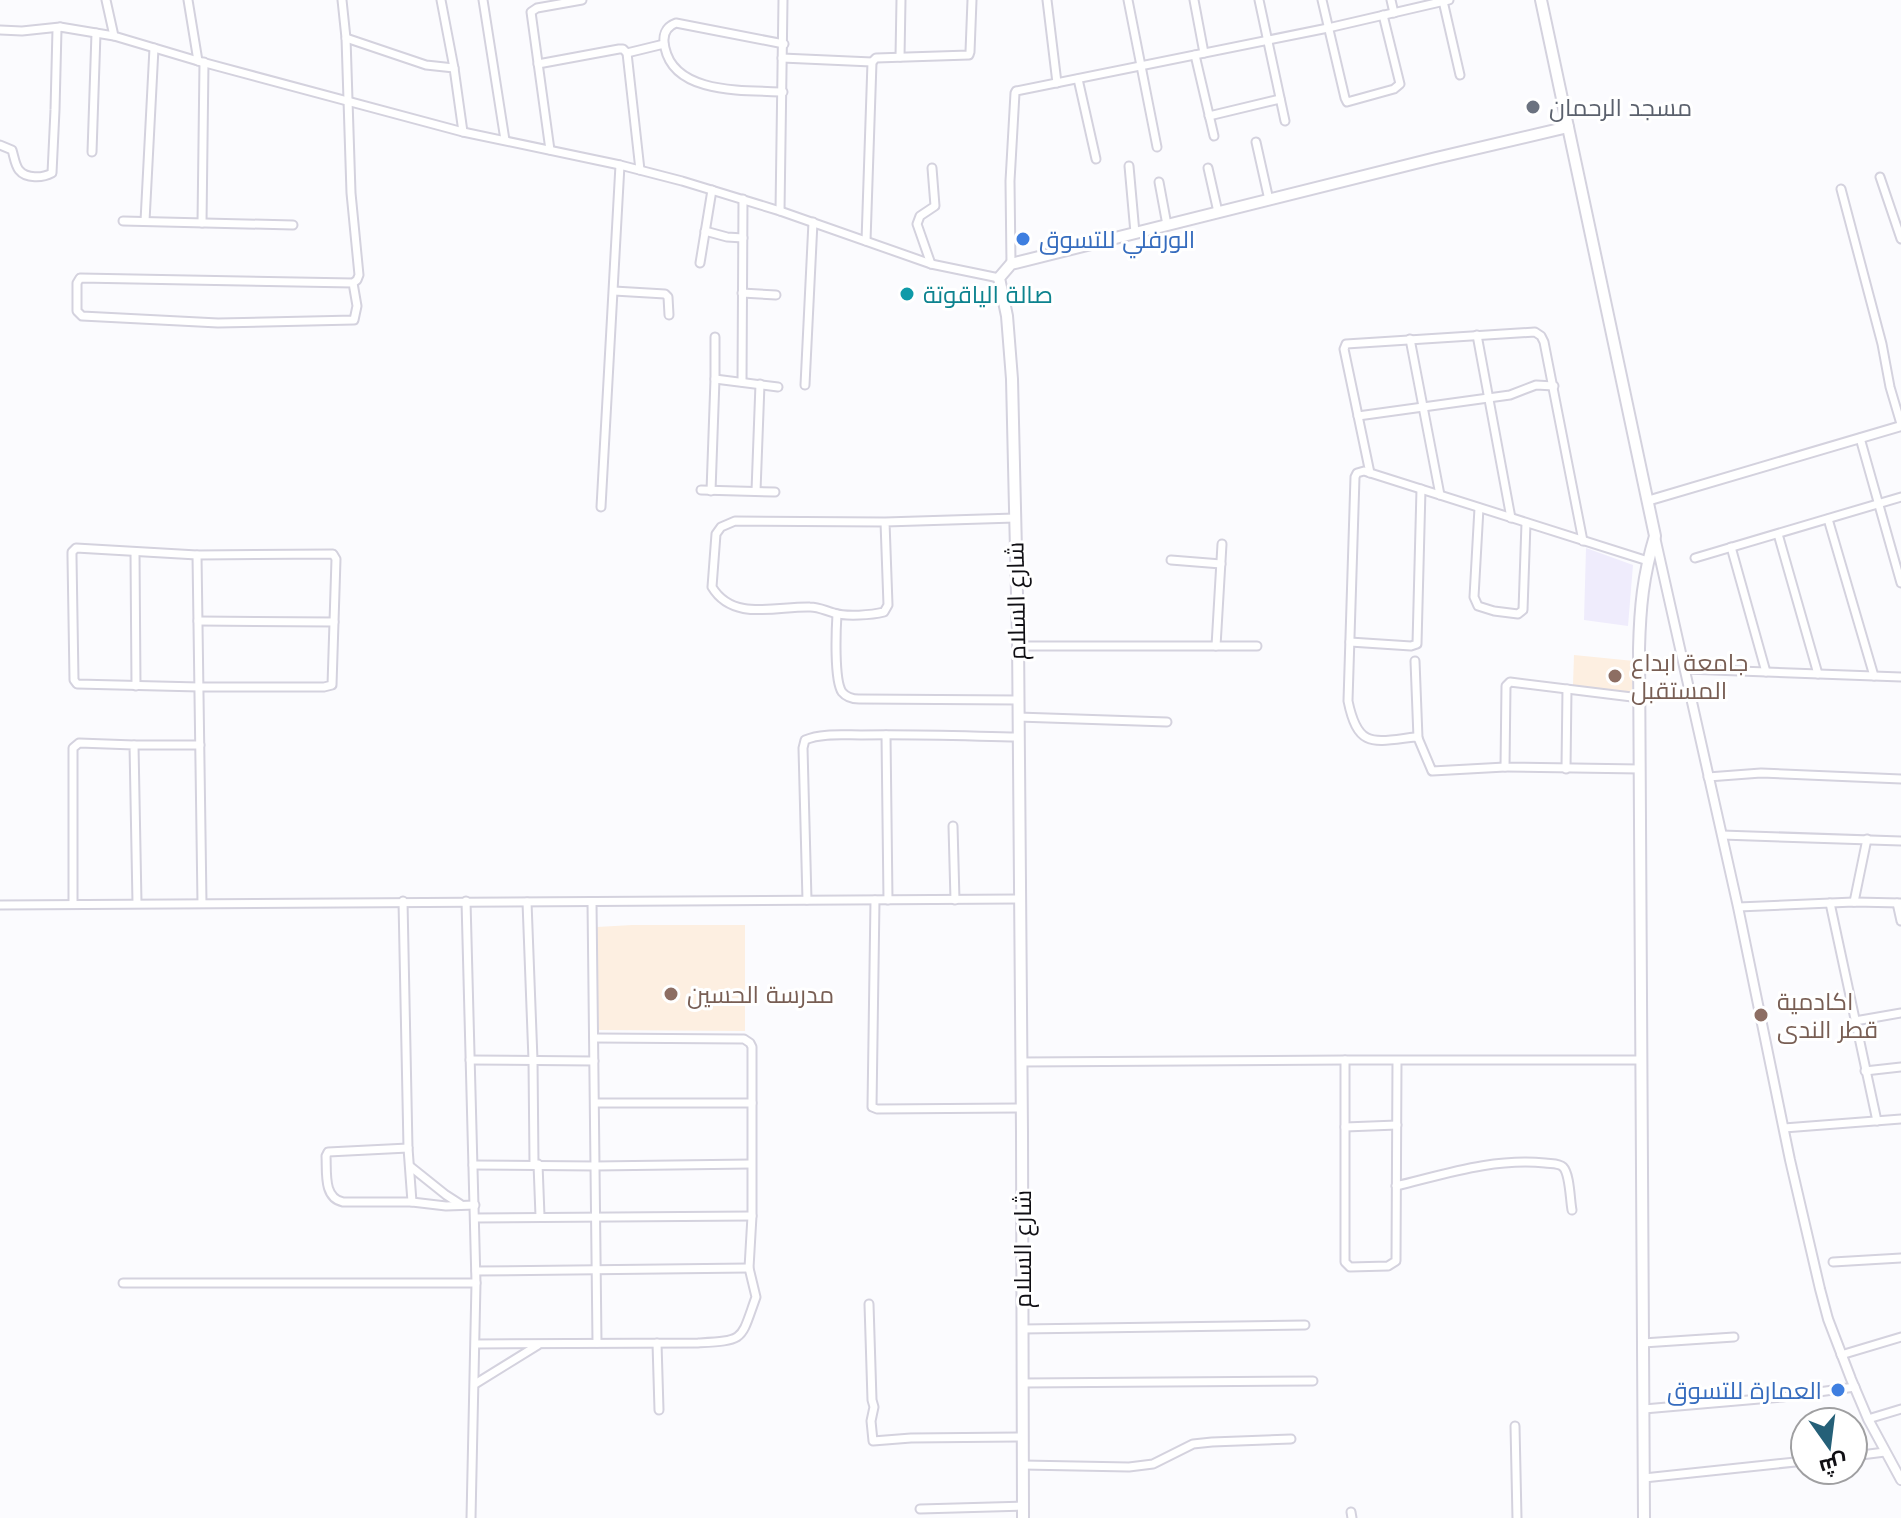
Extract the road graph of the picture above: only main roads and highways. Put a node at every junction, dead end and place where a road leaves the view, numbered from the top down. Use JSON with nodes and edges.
{"nodes":[{"id":1,"x":1541,"y":0,"type":"edge"},
{"id":2,"x":1568,"y":127,"type":"junction"},
{"id":3,"x":1023,"y":1512,"type":"edge"},
{"id":4,"x":1644,"y":1518,"type":"edge"}],
"edges":[{"from":1,"to":2,"type":"main road"},
{"from":2,"to":3,"type":"main road","name":"شارع السلام"},
{"from":2,"to":4,"type":"main road"}]}
